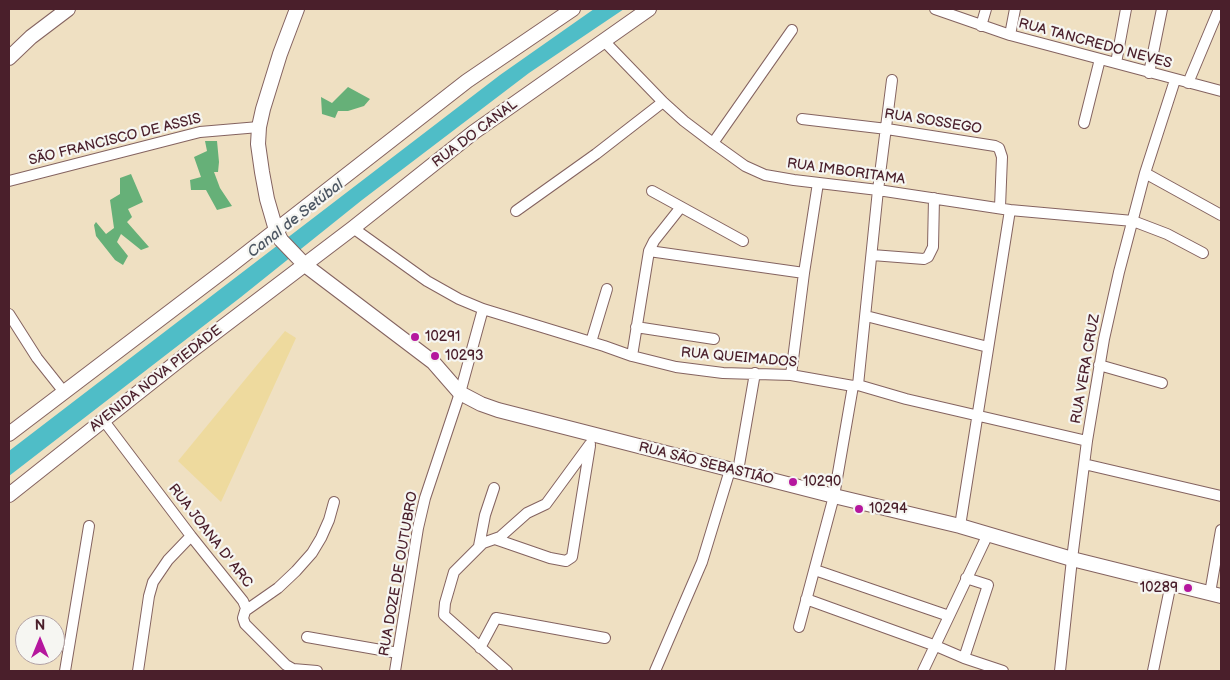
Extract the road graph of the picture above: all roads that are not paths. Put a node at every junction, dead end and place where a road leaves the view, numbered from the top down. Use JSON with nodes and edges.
{"nodes":[{"id":1,"x":68,"y":9,"type":"edge"},
{"id":2,"x":297,"y":9,"type":"edge"},
{"id":3,"x":573,"y":9,"type":"edge"},
{"id":4,"x":649,"y":9,"type":"edge"},
{"id":5,"x":935,"y":9,"type":"edge"},
{"id":6,"x":986,"y":9,"type":"edge"},
{"id":7,"x":1015,"y":9,"type":"edge"},
{"id":8,"x":1126,"y":9,"type":"edge"},
{"id":9,"x":1162,"y":9,"type":"edge"},
{"id":10,"x":1219,"y":9,"type":"edge"},
{"id":11,"x":981,"y":26,"type":"junction"},
{"id":12,"x":792,"y":30,"type":"dead end"},
{"id":13,"x":1010,"y":35,"type":"junction"},
{"id":14,"x":604,"y":41,"type":"junction"},
{"id":15,"x":9,"y":58,"type":"edge"},
{"id":16,"x":1100,"y":59,"type":"junction"},
{"id":17,"x":1116,"y":63,"type":"junction"},
{"id":18,"x":1148,"y":73,"type":"junction"},
{"id":19,"x":892,"y":80,"type":"dead end"},
{"id":20,"x":1175,"y":80,"type":"junction"},
{"id":21,"x":1188,"y":84,"type":"junction"},
{"id":22,"x":1221,"y":91,"type":"edge"},
{"id":23,"x":663,"y":102,"type":"junction"},
{"id":24,"x":802,"y":118,"type":"dead end"},
{"id":25,"x":1084,"y":123,"type":"dead end"},
{"id":26,"x":259,"y":127,"type":"junction"},
{"id":27,"x":887,"y":129,"type":"junction"},
{"id":28,"x":713,"y":143,"type":"junction"},
{"id":29,"x":1145,"y":173,"type":"junction"},
{"id":30,"x":9,"y":181,"type":"edge"},
{"id":31,"x":818,"y":184,"type":"junction"},
{"id":32,"x":878,"y":190,"type":"junction"},
{"id":33,"x":652,"y":191,"type":"dead end"},
{"id":34,"x":934,"y":198,"type":"junction"},
{"id":35,"x":681,"y":207,"type":"junction"},
{"id":36,"x":1005,"y":208,"type":"junction"},
{"id":37,"x":516,"y":212,"type":"dead end"},
{"id":38,"x":1221,"y":215,"type":"edge"},
{"id":39,"x":1133,"y":221,"type":"junction"},
{"id":40,"x":353,"y":228,"type":"junction"},
{"id":41,"x":278,"y":235,"type":"junction"},
{"id":42,"x":743,"y":241,"type":"dead end"},
{"id":43,"x":649,"y":251,"type":"junction"},
{"id":44,"x":1203,"y":253,"type":"dead end"},
{"id":45,"x":872,"y":255,"type":"junction"},
{"id":46,"x":300,"y":261,"type":"junction"},
{"id":47,"x":804,"y":272,"type":"junction"},
{"id":48,"x":607,"y":289,"type":"dead end"},
{"id":49,"x":482,"y":309,"type":"junction"},
{"id":50,"x":9,"y":314,"type":"edge"},
{"id":51,"x":866,"y":316,"type":"junction"},
{"id":52,"x":636,"y":327,"type":"junction"},
{"id":53,"x":714,"y":339,"type":"dead end"},
{"id":54,"x":591,"y":342,"type":"junction"},
{"id":55,"x":988,"y":347,"type":"junction"},
{"id":56,"x":632,"y":356,"type":"junction"},
{"id":57,"x":1099,"y":365,"type":"junction"},
{"id":58,"x":755,"y":374,"type":"junction"},
{"id":59,"x":791,"y":376,"type":"junction"},
{"id":60,"x":1162,"y":383,"type":"dead end"},
{"id":61,"x":855,"y":385,"type":"junction"},
{"id":62,"x":64,"y":392,"type":"junction"},
{"id":63,"x":460,"y":393,"type":"junction"},
{"id":64,"x":977,"y":414,"type":"junction"},
{"id":65,"x":104,"y":421,"type":"junction"},
{"id":66,"x":9,"y":434,"type":"edge"},
{"id":67,"x":592,"y":440,"type":"junction"},
{"id":68,"x":1087,"y":440,"type":"junction"},
{"id":69,"x":1084,"y":464,"type":"junction"},
{"id":70,"x":734,"y":471,"type":"junction"},
{"id":71,"x":494,"y":488,"type":"dead end"},
{"id":72,"x":9,"y":495,"type":"edge"},
{"id":73,"x":834,"y":496,"type":"junction"},
{"id":74,"x":1221,"y":496,"type":"edge"},
{"id":75,"x":334,"y":502,"type":"dead end"},
{"id":76,"x":89,"y":526,"type":"dead end"},
{"id":77,"x":960,"y":526,"type":"junction"},
{"id":78,"x":1221,"y":530,"type":"edge"},
{"id":79,"x":988,"y":534,"type":"junction"},
{"id":80,"x":191,"y":536,"type":"junction"},
{"id":81,"x":495,"y":539,"type":"junction"},
{"id":82,"x":478,"y":546,"type":"junction"},
{"id":83,"x":1072,"y":559,"type":"junction"},
{"id":84,"x":815,"y":570,"type":"junction"},
{"id":85,"x":966,"y":578,"type":"junction"},
{"id":86,"x":1171,"y":583,"type":"junction"},
{"id":87,"x":1216,"y":594,"type":"edge"},
{"id":88,"x":806,"y":599,"type":"junction"},
{"id":89,"x":245,"y":611,"type":"junction"},
{"id":90,"x":949,"y":616,"type":"junction"},
{"id":91,"x":799,"y":627,"type":"dead end"},
{"id":92,"x":307,"y":637,"type":"dead end"},
{"id":93,"x":606,"y":638,"type":"dead end"},
{"id":94,"x":936,"y":646,"type":"junction"},
{"id":95,"x":480,"y":648,"type":"junction"},
{"id":96,"x":398,"y":653,"type":"junction"},
{"id":97,"x":964,"y":658,"type":"junction"},
{"id":98,"x":301,"y":670,"type":"edge"},
{"id":99,"x":65,"y":671,"type":"edge"},
{"id":100,"x":138,"y":671,"type":"edge"},
{"id":101,"x":317,"y":671,"type":"edge"},
{"id":102,"x":395,"y":671,"type":"edge"},
{"id":103,"x":507,"y":671,"type":"edge"},
{"id":104,"x":655,"y":671,"type":"edge"},
{"id":105,"x":923,"y":671,"type":"edge"},
{"id":106,"x":1003,"y":671,"type":"edge"},
{"id":107,"x":1060,"y":671,"type":"edge"},
{"id":108,"x":1154,"y":671,"type":"edge"}],
"edges":[{"from":1,"to":15,"type":"street"},
{"from":2,"to":26,"type":"street"},
{"from":3,"to":41,"type":"street"},
{"from":4,"to":14,"type":"street","name":"RUA DO CANAL"},
{"from":5,"to":11,"type":"street","name":"RUA TANCREDO NEVES"},
{"from":6,"to":11,"type":"street"},
{"from":7,"to":13,"type":"street"},
{"from":8,"to":17,"type":"street"},
{"from":9,"to":18,"type":"street"},
{"from":10,"to":21,"type":"street"},
{"from":11,"to":13,"type":"street","name":"RUA TANCREDO NEVES"},
{"from":12,"to":28,"type":"street"},
{"from":13,"to":16,"type":"street","name":"RUA TANCREDO NEVES"},
{"from":14,"to":23,"type":"street","name":"RUA IMBORITAMA"},
{"from":14,"to":40,"type":"street","name":"RUA DO CANAL"},
{"from":16,"to":17,"type":"street","name":"RUA TANCREDO NEVES"},
{"from":16,"to":25,"type":"street"},
{"from":17,"to":18,"type":"street","name":"RUA TANCREDO NEVES"},
{"from":18,"to":20,"type":"street","name":"RUA TANCREDO NEVES"},
{"from":19,"to":27,"type":"street"},
{"from":20,"to":21,"type":"street","name":"RUA TANCREDO NEVES"},
{"from":20,"to":29,"type":"street","name":"RUA VERA CRUZ"},
{"from":21,"to":22,"type":"street","name":"RUA TANCREDO NEVES"},
{"from":23,"to":28,"type":"street","name":"RUA IMBORITAMA"},
{"from":23,"to":37,"type":"street"},
{"from":24,"to":27,"type":"street","name":"RUA SOSSEGO"},
{"from":26,"to":30,"type":"street","name":"SÃO FRANCISCO DE ASSIS"},
{"from":26,"to":41,"type":"street"},
{"from":27,"to":32,"type":"street"},
{"from":27,"to":36,"type":"street","name":"RUA SOSSEGO"},
{"from":28,"to":31,"type":"street","name":"RUA IMBORITAMA"},
{"from":29,"to":38,"type":"street"},
{"from":29,"to":39,"type":"street","name":"RUA VERA CRUZ"},
{"from":31,"to":32,"type":"street","name":"RUA IMBORITAMA"},
{"from":31,"to":47,"type":"street"},
{"from":32,"to":34,"type":"street","name":"RUA IMBORITAMA"},
{"from":32,"to":45,"type":"street"},
{"from":33,"to":35,"type":"street"},
{"from":34,"to":36,"type":"street","name":"RUA IMBORITAMA"},
{"from":34,"to":45,"type":"street"},
{"from":35,"to":42,"type":"street"},
{"from":35,"to":43,"type":"street"},
{"from":36,"to":39,"type":"street","name":"RUA IMBORITAMA"},
{"from":36,"to":55,"type":"street"},
{"from":39,"to":44,"type":"street","name":"RUA IMBORITAMA"},
{"from":39,"to":57,"type":"street","name":"RUA VERA CRUZ"},
{"from":40,"to":46,"type":"street","name":"RUA DO CANAL"},
{"from":40,"to":49,"type":"street","name":"RUA QUEIMADOS"},
{"from":41,"to":46,"type":"street","name":"RUA SÃO SEBASTIÃO"},
{"from":41,"to":62,"type":"street"},
{"from":43,"to":47,"type":"street"},
{"from":43,"to":52,"type":"street"},
{"from":45,"to":51,"type":"street"},
{"from":46,"to":63,"type":"street","name":"RUA SÃO SEBASTIÃO"},
{"from":46,"to":65,"type":"street","name":"AVENIDA NOVA PIEDADE"},
{"from":47,"to":59,"type":"street"},
{"from":48,"to":54,"type":"street"},
{"from":49,"to":54,"type":"street","name":"RUA QUEIMADOS"},
{"from":49,"to":63,"type":"street","name":"RUA DOZE DE OUTUBRO"},
{"from":50,"to":62,"type":"street"},
{"from":51,"to":55,"type":"street"},
{"from":51,"to":61,"type":"street"},
{"from":52,"to":53,"type":"street"},
{"from":52,"to":56,"type":"street"},
{"from":54,"to":56,"type":"street","name":"RUA QUEIMADOS"},
{"from":55,"to":64,"type":"street"},
{"from":56,"to":58,"type":"street","name":"RUA QUEIMADOS"},
{"from":57,"to":60,"type":"street"},
{"from":57,"to":68,"type":"street","name":"RUA VERA CRUZ"},
{"from":58,"to":59,"type":"street","name":"RUA QUEIMADOS"},
{"from":58,"to":70,"type":"street"},
{"from":59,"to":61,"type":"street","name":"RUA QUEIMADOS"},
{"from":61,"to":64,"type":"street","name":"RUA QUEIMADOS"},
{"from":61,"to":73,"type":"street"},
{"from":62,"to":66,"type":"street"},
{"from":63,"to":67,"type":"street","name":"RUA SÃO SEBASTIÃO"},
{"from":63,"to":96,"type":"street","name":"RUA DOZE DE OUTUBRO"},
{"from":64,"to":68,"type":"street","name":"RUA QUEIMADOS"},
{"from":64,"to":77,"type":"street"},
{"from":65,"to":72,"type":"street","name":"AVENIDA NOVA PIEDADE"},
{"from":65,"to":80,"type":"street","name":"RUA JOANA D' ARC"},
{"from":67,"to":70,"type":"street","name":"RUA SÃO SEBASTIÃO"},
{"from":67,"to":81,"type":"street"},
{"from":67,"to":81,"type":"street"},
{"from":68,"to":69,"type":"street","name":"RUA VERA CRUZ"},
{"from":69,"to":74,"type":"street"},
{"from":69,"to":83,"type":"street","name":"RUA VERA CRUZ"},
{"from":70,"to":73,"type":"street","name":"RUA SÃO SEBASTIÃO"},
{"from":70,"to":104,"type":"street"},
{"from":71,"to":82,"type":"street"},
{"from":73,"to":77,"type":"street","name":"RUA SÃO SEBASTIÃO"},
{"from":73,"to":84,"type":"street"},
{"from":75,"to":89,"type":"street"},
{"from":76,"to":99,"type":"street"},
{"from":77,"to":79,"type":"street","name":"RUA SÃO SEBASTIÃO"},
{"from":78,"to":87,"type":"street"},
{"from":79,"to":83,"type":"street","name":"RUA SÃO SEBASTIÃO"},
{"from":79,"to":85,"type":"street"},
{"from":80,"to":89,"type":"street","name":"RUA JOANA D' ARC"},
{"from":80,"to":100,"type":"street"},
{"from":81,"to":82,"type":"street"},
{"from":82,"to":95,"type":"street"},
{"from":83,"to":86,"type":"street","name":"RUA SÃO SEBASTIÃO"},
{"from":83,"to":107,"type":"street","name":"RUA VERA CRUZ"},
{"from":84,"to":88,"type":"street"},
{"from":84,"to":90,"type":"street"},
{"from":85,"to":90,"type":"street"},
{"from":85,"to":97,"type":"street"},
{"from":86,"to":87,"type":"street","name":"RUA SÃO SEBASTIÃO"},
{"from":86,"to":108,"type":"street"},
{"from":88,"to":91,"type":"street"},
{"from":88,"to":94,"type":"street"},
{"from":89,"to":98,"type":"street","name":"RUA JOANA D' ARC"},
{"from":90,"to":94,"type":"street"},
{"from":92,"to":96,"type":"street"},
{"from":93,"to":95,"type":"street"},
{"from":94,"to":97,"type":"street"},
{"from":94,"to":105,"type":"street"},
{"from":95,"to":103,"type":"street"},
{"from":96,"to":102,"type":"street","name":"RUA DOZE DE OUTUBRO"},
{"from":97,"to":106,"type":"street"},
{"from":98,"to":101,"type":"street","name":"RUA JOANA D' ARC"}]}
